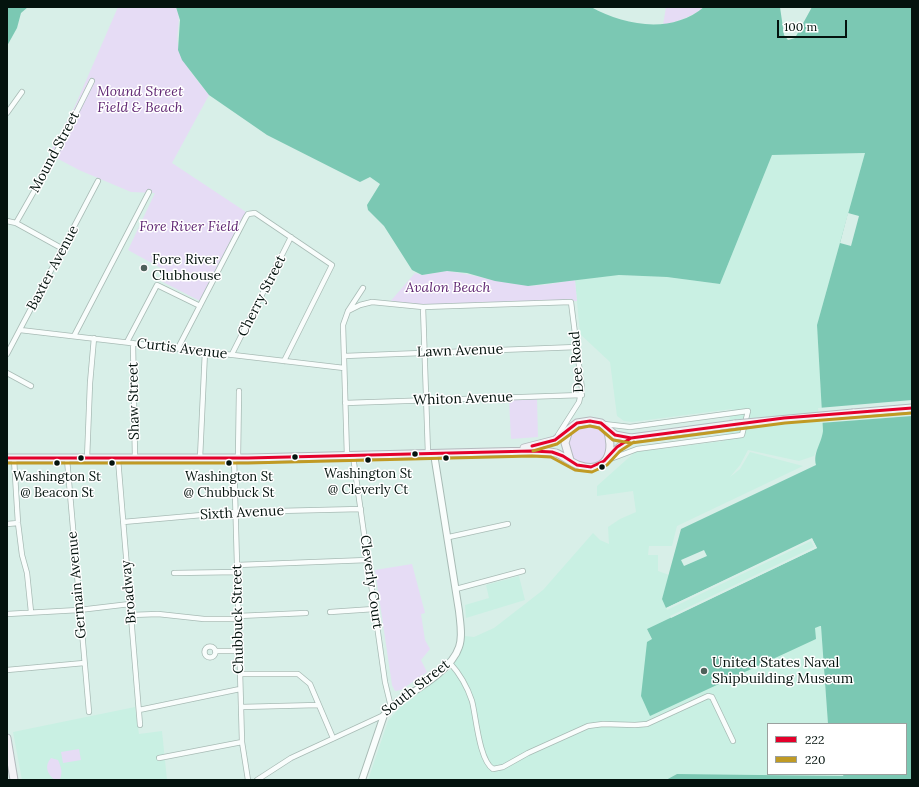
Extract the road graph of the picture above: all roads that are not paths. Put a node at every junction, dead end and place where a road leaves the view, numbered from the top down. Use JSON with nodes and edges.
{"nodes":[{"id":1,"x":92,"y":81,"type":"dead end"},
{"id":2,"x":22,"y":92,"type":"dead end"},
{"id":3,"x":7,"y":113,"type":"edge"},
{"id":4,"x":98,"y":181,"type":"dead end"},
{"id":5,"x":149,"y":192,"type":"dead end"},
{"id":6,"x":7,"y":222,"type":"edge"},
{"id":7,"x":16,"y":223,"type":"junction"},
{"id":8,"x":291,"y":237,"type":"junction"},
{"id":9,"x":63,"y":249,"type":"junction"},
{"id":10,"x":364,"y":288,"type":"dead end"},
{"id":11,"x":200,"y":306,"type":"junction"},
{"id":12,"x":423,"y":307,"type":"junction"},
{"id":13,"x":348,"y":311,"type":"junction"},
{"id":14,"x":20,"y":330,"type":"junction"},
{"id":15,"x":74,"y":336,"type":"junction"},
{"id":16,"x":94,"y":338,"type":"junction"},
{"id":17,"x":127,"y":342,"type":"junction"},
{"id":18,"x":133,"y":343,"type":"junction"},
{"id":19,"x":9,"y":347,"type":"edge"},
{"id":20,"x":577,"y":347,"type":"junction"},
{"id":21,"x":178,"y":348,"type":"junction"},
{"id":22,"x":205,"y":351,"type":"junction"},
{"id":23,"x":425,"y":352,"type":"junction"},
{"id":24,"x":7,"y":354,"type":"edge"},
{"id":25,"x":232,"y":354,"type":"junction"},
{"id":26,"x":344,"y":356,"type":"junction"},
{"id":27,"x":284,"y":360,"type":"junction"},
{"id":28,"x":344,"y":368,"type":"junction"},
{"id":29,"x":7,"y":373,"type":"edge"},
{"id":30,"x":31,"y":386,"type":"dead end"},
{"id":31,"x":239,"y":391,"type":"dead end"},
{"id":32,"x":582,"y":395,"type":"junction"},
{"id":33,"x":426,"y":401,"type":"junction"},
{"id":34,"x":345,"y":403,"type":"junction"},
{"id":35,"x":912,"y":408,"type":"edge"},
{"id":36,"x":603,"y":425,"type":"junction"},
{"id":37,"x":569,"y":430,"type":"junction"},
{"id":38,"x":631,"y":438,"type":"junction"},
{"id":39,"x":555,"y":440,"type":"junction"},
{"id":40,"x":506,"y":451,"type":"junction"},
{"id":41,"x":431,"y":454,"type":"junction"},
{"id":42,"x":350,"y":456,"type":"junction"},
{"id":43,"x":200,"y":458,"type":"junction"},
{"id":44,"x":236,"y":458,"type":"junction"},
{"id":45,"x":11,"y":459,"type":"edge"},
{"id":46,"x":67,"y":459,"type":"junction"},
{"id":47,"x":88,"y":459,"type":"junction"},
{"id":48,"x":118,"y":459,"type":"junction"},
{"id":49,"x":135,"y":459,"type":"junction"},
{"id":50,"x":606,"y":459,"type":"junction"},
{"id":51,"x":570,"y":460,"type":"junction"},
{"id":52,"x":361,"y":509,"type":"junction"},
{"id":53,"x":236,"y":512,"type":"junction"},
{"id":54,"x":123,"y":522,"type":"junction"},
{"id":55,"x":18,"y":523,"type":"junction"},
{"id":56,"x":7,"y":524,"type":"edge"},
{"id":57,"x":508,"y":524,"type":"dead end"},
{"id":58,"x":449,"y":537,"type":"junction"},
{"id":59,"x":368,"y":560,"type":"junction"},
{"id":60,"x":237,"y":566,"type":"junction"},
{"id":61,"x":523,"y":571,"type":"dead end"},
{"id":62,"x":238,"y":572,"type":"junction"},
{"id":63,"x":174,"y":573,"type":"dead end"},
{"id":64,"x":456,"y":589,"type":"junction"},
{"id":65,"x":130,"y":604,"type":"junction"},
{"id":66,"x":374,"y":609,"type":"junction"},
{"id":67,"x":79,"y":610,"type":"junction"},
{"id":68,"x":31,"y":612,"type":"junction"},
{"id":69,"x":330,"y":612,"type":"dead end"},
{"id":70,"x":306,"y":613,"type":"dead end"},
{"id":71,"x":7,"y":614,"type":"edge"},
{"id":72,"x":131,"y":615,"type":"junction"},
{"id":73,"x":238,"y":617,"type":"junction"},
{"id":74,"x":216,"y":651,"type":"dead end"},
{"id":75,"x":239,"y":651,"type":"junction"},
{"id":76,"x":84,"y":663,"type":"junction"},
{"id":77,"x":450,"y":663,"type":"junction"},
{"id":78,"x":7,"y":670,"type":"edge"},
{"id":79,"x":240,"y":674,"type":"junction"},
{"id":80,"x":240,"y":689,"type":"junction"},
{"id":81,"x":318,"y":705,"type":"junction"},
{"id":82,"x":241,"y":707,"type":"junction"},
{"id":83,"x":391,"y":708,"type":"junction"},
{"id":84,"x":139,"y":710,"type":"junction"},
{"id":85,"x":89,"y":712,"type":"dead end"},
{"id":86,"x":384,"y":715,"type":"junction"},
{"id":87,"x":140,"y":725,"type":"dead end"},
{"id":88,"x":7,"y":738,"type":"edge"},
{"id":89,"x":333,"y":738,"type":"junction"},
{"id":90,"x":733,"y":741,"type":"dead end"},
{"id":91,"x":242,"y":742,"type":"junction"},
{"id":92,"x":159,"y":758,"type":"dead end"},
{"id":93,"x":14,"y":780,"type":"edge"},
{"id":94,"x":248,"y":780,"type":"edge"},
{"id":95,"x":257,"y":780,"type":"edge"},
{"id":96,"x":362,"y":780,"type":"edge"}],
"edges":[{"from":1,"to":7,"type":"street","name":"Mound Street"},
{"from":2,"to":3,"type":"street"},
{"from":4,"to":9,"type":"street","name":"Baxter Avenue"},
{"from":5,"to":15,"type":"street"},
{"from":6,"to":7,"type":"street"},
{"from":7,"to":9,"type":"street"},
{"from":8,"to":11,"type":"street"},
{"from":8,"to":25,"type":"street","name":"Cherry Street"},
{"from":8,"to":27,"type":"street"},
{"from":9,"to":14,"type":"street","name":"Baxter Avenue"},
{"from":10,"to":13,"type":"street"},
{"from":11,"to":17,"type":"street"},
{"from":11,"to":21,"type":"street"},
{"from":12,"to":13,"type":"street"},
{"from":12,"to":20,"type":"street","name":"Dee Road"},
{"from":12,"to":23,"type":"street"},
{"from":13,"to":26,"type":"street","name":"Cleverly Court"},
{"from":14,"to":15,"type":"street","name":"Curtis Avenue"},
{"from":14,"to":19,"type":"street","name":"Baxter Avenue"},
{"from":15,"to":16,"type":"street","name":"Curtis Avenue"},
{"from":16,"to":17,"type":"street","name":"Curtis Avenue"},
{"from":16,"to":47,"type":"street"},
{"from":17,"to":18,"type":"street","name":"Curtis Avenue"},
{"from":18,"to":21,"type":"street","name":"Curtis Avenue"},
{"from":18,"to":49,"type":"street","name":"Shaw Street"},
{"from":19,"to":24,"type":"street","name":"Baxter Avenue"},
{"from":20,"to":23,"type":"street","name":"Lawn Avenue"},
{"from":20,"to":32,"type":"street","name":"Dee Road"},
{"from":21,"to":22,"type":"street","name":"Curtis Avenue"},
{"from":22,"to":25,"type":"street","name":"Curtis Avenue"},
{"from":22,"to":43,"type":"street"},
{"from":23,"to":26,"type":"street","name":"Lawn Avenue"},
{"from":23,"to":33,"type":"street"},
{"from":25,"to":27,"type":"street","name":"Curtis Avenue"},
{"from":26,"to":28,"type":"street","name":"Cleverly Court"},
{"from":27,"to":28,"type":"street","name":"Curtis Avenue"},
{"from":28,"to":34,"type":"street","name":"Cleverly Court"},
{"from":29,"to":30,"type":"street"},
{"from":31,"to":44,"type":"street","name":"Chubbuck Street"},
{"from":32,"to":33,"type":"street","name":"Whiton Avenue"},
{"from":32,"to":39,"type":"street","name":"Dee Road"},
{"from":33,"to":34,"type":"street","name":"Whiton Avenue"},
{"from":33,"to":41,"type":"street"},
{"from":34,"to":42,"type":"street","name":"Cleverly Court"},
{"from":35,"to":38,"type":"main road","bridge":true},
{"from":36,"to":37,"type":"main road"},
{"from":36,"to":38,"type":"main road"},
{"from":36,"to":50,"type":"main road"},
{"from":36,"to":50,"type":"street"},
{"from":37,"to":39,"type":"main road"},
{"from":37,"to":51,"type":"main road"},
{"from":38,"to":50,"type":"main road"},
{"from":39,"to":40,"type":"main road"},
{"from":40,"to":41,"type":"main road"},
{"from":40,"to":51,"type":"main road"},
{"from":41,"to":42,"type":"main road"},
{"from":41,"to":58,"type":"main road","name":"South Street"},
{"from":42,"to":44,"type":"main road"},
{"from":42,"to":52,"type":"street","name":"Cleverly Court"},
{"from":43,"to":44,"type":"main road"},
{"from":43,"to":49,"type":"main road"},
{"from":44,"to":53,"type":"street","name":"Chubbuck Street"},
{"from":45,"to":46,"type":"main road"},
{"from":45,"to":55,"type":"street"},
{"from":46,"to":47,"type":"main road"},
{"from":46,"to":67,"type":"street","name":"Germain Avenue"},
{"from":47,"to":48,"type":"main road"},
{"from":48,"to":49,"type":"main road"},
{"from":48,"to":54,"type":"street","name":"Broadway"},
{"from":50,"to":51,"type":"main road"},
{"from":52,"to":53,"type":"street","name":"Sixth Avenue"},
{"from":52,"to":59,"type":"street","name":"Cleverly Court"},
{"from":53,"to":54,"type":"street","name":"Sixth Avenue"},
{"from":53,"to":60,"type":"street","name":"Chubbuck Street"},
{"from":54,"to":65,"type":"street","name":"Broadway"},
{"from":55,"to":56,"type":"street"},
{"from":55,"to":68,"type":"street"},
{"from":57,"to":58,"type":"street"},
{"from":58,"to":64,"type":"main road","name":"South Street"},
{"from":59,"to":60,"type":"street"},
{"from":59,"to":66,"type":"street","name":"Cleverly Court"},
{"from":60,"to":62,"type":"street","name":"Chubbuck Street"},
{"from":61,"to":64,"type":"street"},
{"from":62,"to":63,"type":"street"},
{"from":62,"to":73,"type":"street","name":"Chubbuck Street"},
{"from":64,"to":77,"type":"main road","name":"South Street"},
{"from":65,"to":67,"type":"street"},
{"from":65,"to":72,"type":"street","name":"Broadway"},
{"from":66,"to":69,"type":"street"},
{"from":66,"to":83,"type":"street","name":"Cleverly Court"},
{"from":67,"to":68,"type":"street"},
{"from":67,"to":76,"type":"street","name":"Germain Avenue"},
{"from":68,"to":71,"type":"street"},
{"from":70,"to":73,"type":"street"},
{"from":72,"to":73,"type":"street"},
{"from":72,"to":84,"type":"street","name":"Broadway"},
{"from":73,"to":75,"type":"street","name":"Chubbuck Street"},
{"from":74,"to":75,"type":"street"},
{"from":75,"to":79,"type":"street","name":"Chubbuck Street"},
{"from":76,"to":78,"type":"street"},
{"from":76,"to":85,"type":"street","name":"Germain Avenue"},
{"from":77,"to":83,"type":"main road","name":"South Street"},
{"from":77,"to":90,"type":"street"},
{"from":79,"to":80,"type":"street","name":"Chubbuck Street"},
{"from":79,"to":81,"type":"street"},
{"from":80,"to":82,"type":"street","name":"Chubbuck Street"},
{"from":80,"to":84,"type":"street"},
{"from":81,"to":82,"type":"street"},
{"from":81,"to":89,"type":"street"},
{"from":82,"to":91,"type":"street","name":"Chubbuck Street"},
{"from":83,"to":86,"type":"main road","name":"South Street"},
{"from":84,"to":87,"type":"street","name":"Broadway"},
{"from":86,"to":89,"type":"street","name":"South Street"},
{"from":86,"to":96,"type":"main road"},
{"from":88,"to":93,"type":"main road"},
{"from":89,"to":95,"type":"street","name":"South Street"},
{"from":91,"to":92,"type":"street"},
{"from":91,"to":94,"type":"street","name":"Chubbuck Street"}]}
